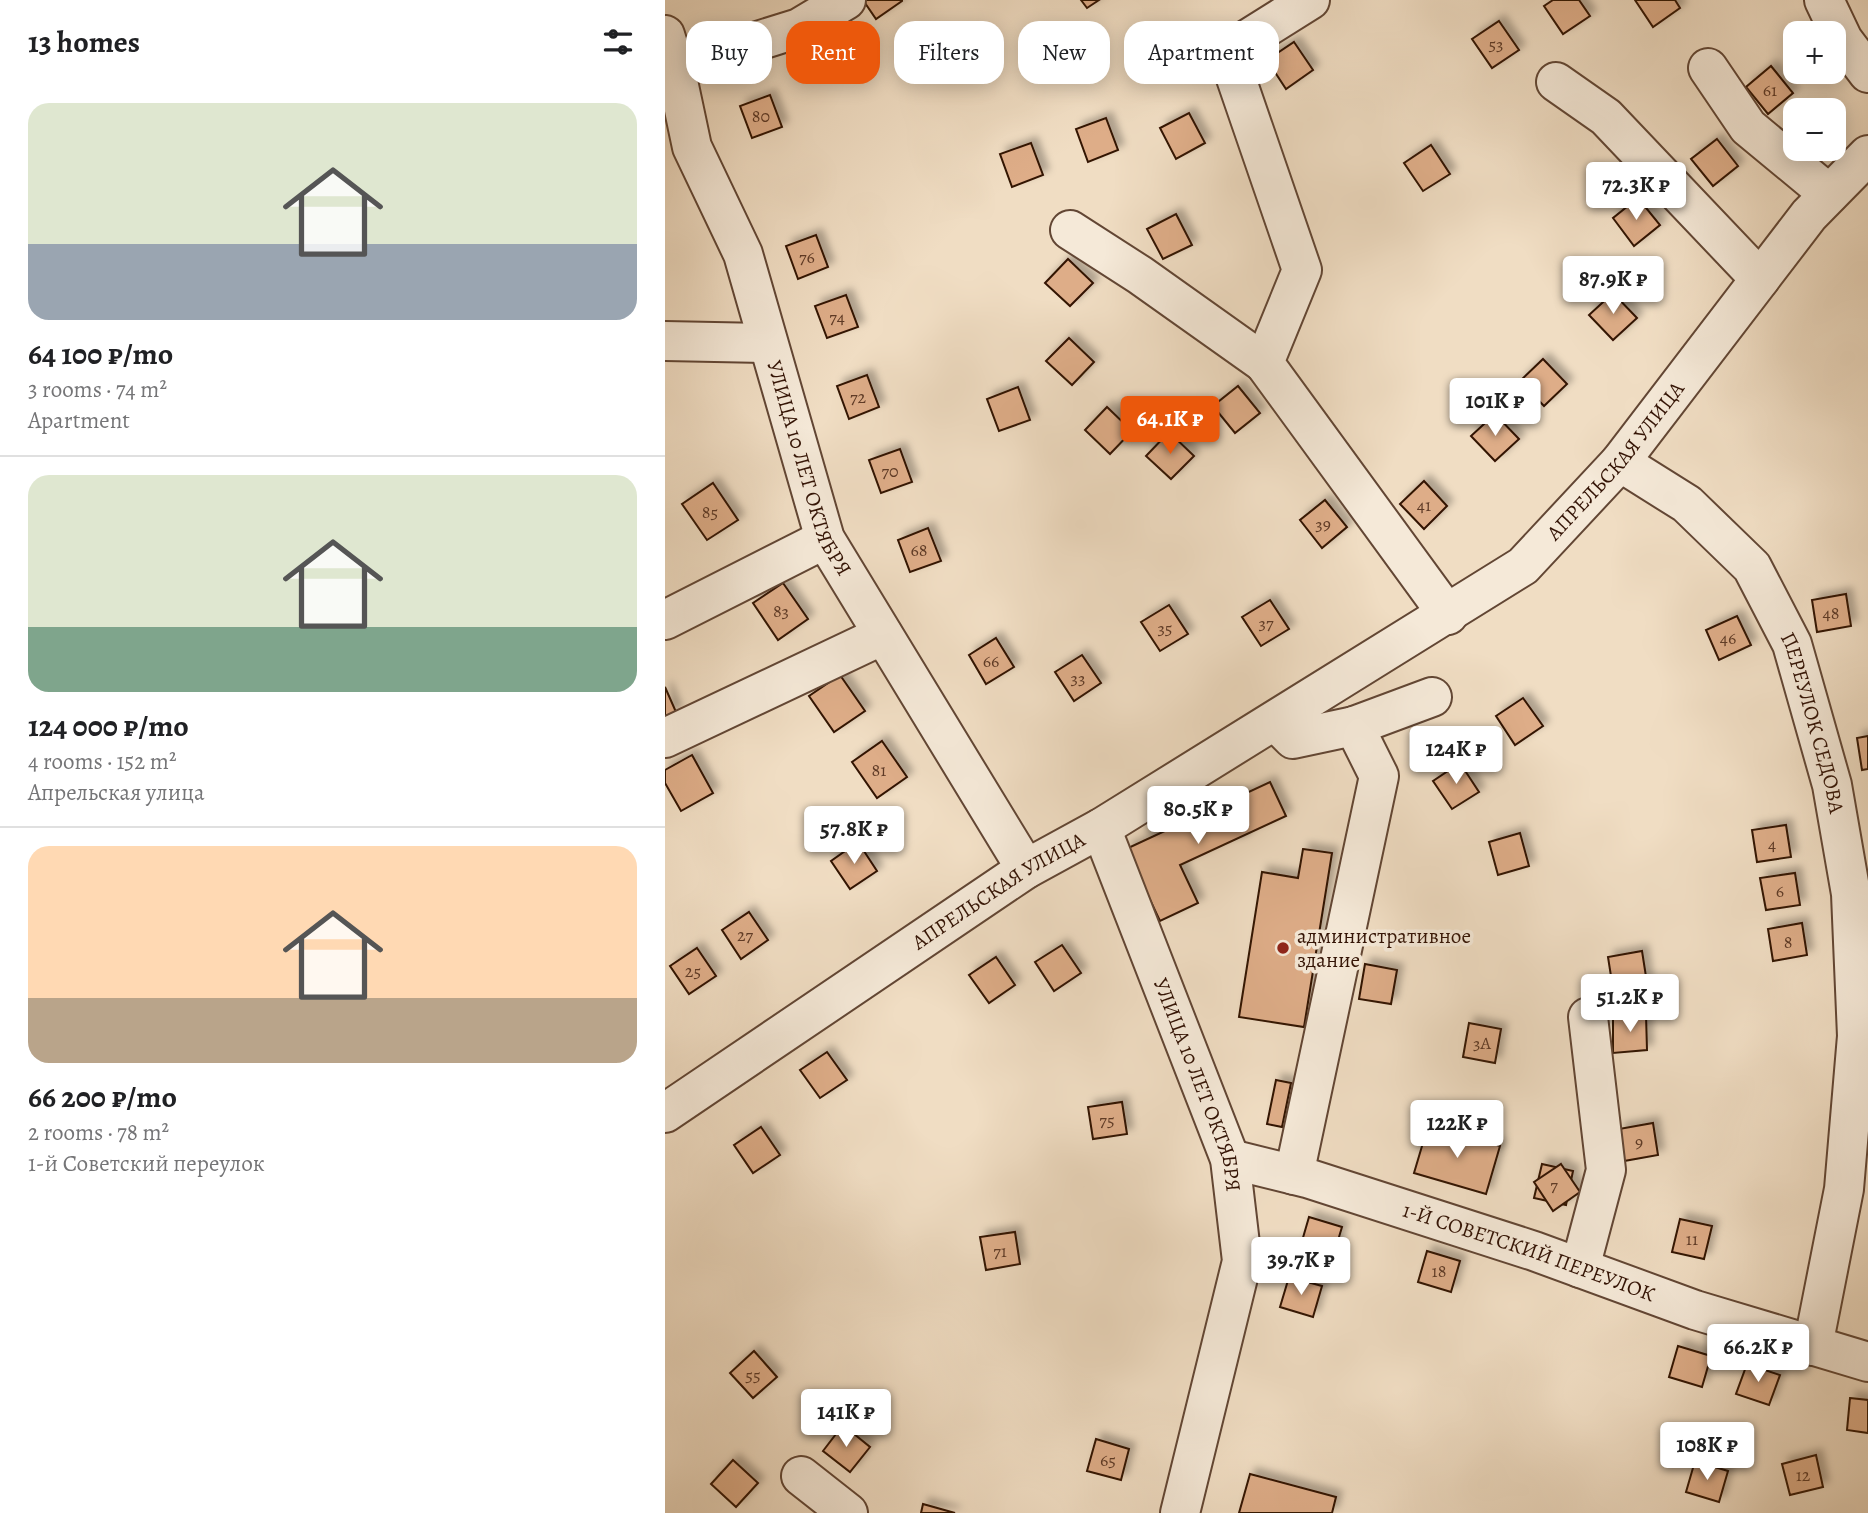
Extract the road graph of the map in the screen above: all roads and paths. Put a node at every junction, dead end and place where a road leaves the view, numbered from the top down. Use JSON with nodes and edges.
{"nodes":[{"id":1,"x":846,"y":0,"type":"edge"},
{"id":2,"x":1310,"y":0,"type":"edge"},
{"id":3,"x":1824,"y":0,"type":"edge"},
{"id":4,"x":669,"y":57,"type":"edge"},
{"id":5,"x":1707,"y":68,"type":"dead end"},
{"id":6,"x":1868,"y":73,"type":"edge"},
{"id":7,"x":1556,"y":82,"type":"dead end"},
{"id":8,"x":1868,"y":155,"type":"edge"},
{"id":9,"x":1829,"y":194,"type":"junction"},
{"id":10,"x":1070,"y":230,"type":"dead end"},
{"id":11,"x":1760,"y":279,"type":"junction"},
{"id":12,"x":665,"y":341,"type":"edge"},
{"id":13,"x":766,"y":343,"type":"junction"},
{"id":14,"x":1264,"y":363,"type":"junction"},
{"id":15,"x":1620,"y":462,"type":"junction"},
{"id":16,"x":825,"y":539,"type":"junction"},
{"id":17,"x":1448,"y":615,"type":"junction"},
{"id":18,"x":665,"y":620,"type":"edge"},
{"id":19,"x":883,"y":635,"type":"junction"},
{"id":20,"x":1431,"y":697,"type":"dead end"},
{"id":21,"x":1275,"y":721,"type":"junction"},
{"id":22,"x":1354,"y":726,"type":"junction"},
{"id":23,"x":665,"y":738,"type":"edge"},
{"id":24,"x":1101,"y":828,"type":"junction"},
{"id":25,"x":1856,"y":857,"type":"edge"},
{"id":26,"x":1026,"y":869,"type":"junction"},
{"id":27,"x":1588,"y":1017,"type":"dead end"},
{"id":28,"x":1861,"y":1082,"type":"edge"},
{"id":29,"x":665,"y":1112,"type":"edge"},
{"id":30,"x":1230,"y":1159,"type":"junction"},
{"id":31,"x":1294,"y":1175,"type":"junction"},
{"id":32,"x":1580,"y":1268,"type":"junction"},
{"id":33,"x":1813,"y":1346,"type":"junction"},
{"id":34,"x":1868,"y":1362,"type":"edge"},
{"id":35,"x":801,"y":1476,"type":"dead end"},
{"id":36,"x":848,"y":1513,"type":"edge"},
{"id":37,"x":1180,"y":1513,"type":"edge"}],
"edges":[{"from":1,"to":4,"type":"street"},
{"from":2,"to":14,"type":"street"},
{"from":3,"to":6,"type":"street"},
{"from":4,"to":13,"type":"street","name":"УЛИЦА 10 ЛЕТ ОКТЯБРЯ"},
{"from":5,"to":9,"type":"street"},
{"from":7,"to":11,"type":"street"},
{"from":8,"to":9,"type":"street","name":"АПРЕЛЬСКАЯ УЛИЦА"},
{"from":9,"to":11,"type":"street","name":"АПРЕЛЬСКАЯ УЛИЦА"},
{"from":10,"to":14,"type":"street"},
{"from":11,"to":15,"type":"street","name":"АПРЕЛЬСКАЯ УЛИЦА"},
{"from":12,"to":13,"type":"street"},
{"from":13,"to":16,"type":"street","name":"УЛИЦА 10 ЛЕТ ОКТЯБРЯ"},
{"from":14,"to":17,"type":"street"},
{"from":15,"to":17,"type":"street","name":"АПРЕЛЬСКАЯ УЛИЦА"},
{"from":15,"to":25,"type":"street","name":"ПЕРЕУЛОК СЕДОВА"},
{"from":16,"to":18,"type":"street"},
{"from":16,"to":19,"type":"street","name":"УЛИЦА 10 ЛЕТ ОКТЯБРЯ"},
{"from":17,"to":21,"type":"street","name":"АПРЕЛЬСКАЯ УЛИЦА"},
{"from":19,"to":23,"type":"street"},
{"from":19,"to":26,"type":"street","name":"УЛИЦА 10 ЛЕТ ОКТЯБРЯ"},
{"from":20,"to":22,"type":"street"},
{"from":21,"to":22,"type":"street"},
{"from":21,"to":24,"type":"street","name":"АПРЕЛЬСКАЯ УЛИЦА"},
{"from":22,"to":31,"type":"street"},
{"from":24,"to":26,"type":"street","name":"АПРЕЛЬСКАЯ УЛИЦА"},
{"from":24,"to":30,"type":"street","name":"УЛИЦА 10 ЛЕТ ОКТЯБРЯ"},
{"from":25,"to":28,"type":"street","name":"ПЕРЕУЛОК СЕДОВА"},
{"from":26,"to":29,"type":"street","name":"АПРЕЛЬСКАЯ УЛИЦА"},
{"from":27,"to":32,"type":"street"},
{"from":28,"to":33,"type":"street","name":"ПЕРЕУЛОК СЕДОВА"},
{"from":30,"to":31,"type":"street","name":"1-Й СОВЕТСКИЙ ПЕРЕУЛОК"},
{"from":30,"to":37,"type":"street","name":"УЛИЦА 10 ЛЕТ ОКТЯБРЯ"},
{"from":31,"to":32,"type":"street","name":"1-Й СОВЕТСКИЙ ПЕРЕУЛОК"},
{"from":32,"to":33,"type":"street","name":"1-Й СОВЕТСКИЙ ПЕРЕУЛОК"},
{"from":33,"to":34,"type":"street","name":"1-Й СОВЕТСКИЙ ПЕРЕУЛОК"},
{"from":35,"to":36,"type":"street"}]}
